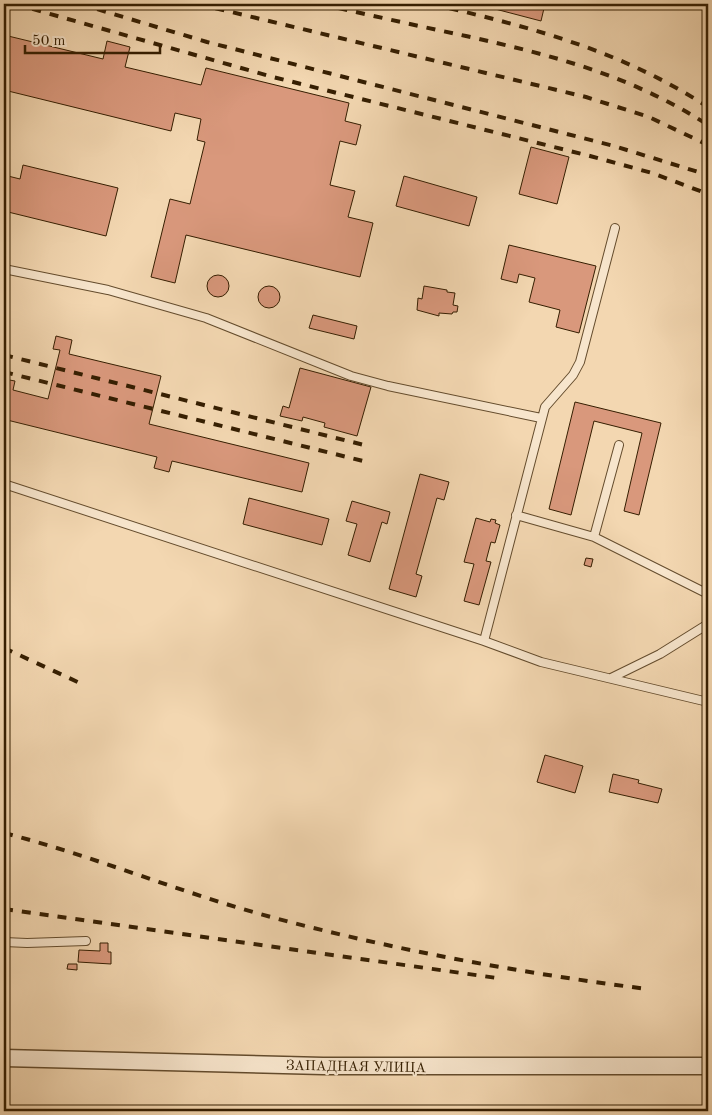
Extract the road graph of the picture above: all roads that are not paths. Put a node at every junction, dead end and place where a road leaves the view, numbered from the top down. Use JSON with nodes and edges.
{"nodes":[{"id":1,"x":615,"y":228,"type":"dead end"},
{"id":2,"x":4,"y":269,"type":"edge"},
{"id":3,"x":541,"y":418,"type":"junction"},
{"id":4,"x":619,"y":445,"type":"dead end"},
{"id":5,"x":4,"y":484,"type":"edge"},
{"id":6,"x":516,"y":515,"type":"junction"},
{"id":7,"x":594,"y":537,"type":"junction"},
{"id":8,"x":708,"y":594,"type":"edge"},
{"id":9,"x":708,"y":624,"type":"edge"},
{"id":10,"x":484,"y":641,"type":"junction"},
{"id":11,"x":611,"y":678,"type":"junction"},
{"id":12,"x":708,"y":702,"type":"edge"},
{"id":13,"x":86,"y":941,"type":"dead end"},
{"id":14,"x":4,"y":942,"type":"edge"},
{"id":15,"x":4,"y":1058,"type":"edge"},
{"id":16,"x":708,"y":1066,"type":"edge"}],
"edges":[{"from":1,"to":3,"type":"lane"},
{"from":2,"to":3,"type":"lane"},
{"from":3,"to":6,"type":"lane"},
{"from":4,"to":7,"type":"lane"},
{"from":5,"to":10,"type":"lane"},
{"from":6,"to":7,"type":"lane"},
{"from":6,"to":10,"type":"lane"},
{"from":7,"to":8,"type":"lane"},
{"from":9,"to":11,"type":"lane"},
{"from":10,"to":11,"type":"lane"},
{"from":11,"to":12,"type":"lane"},
{"from":13,"to":14,"type":"lane"},
{"from":15,"to":16,"type":"street","name":"ЗАПАДНАЯ УЛИЦА"}]}
